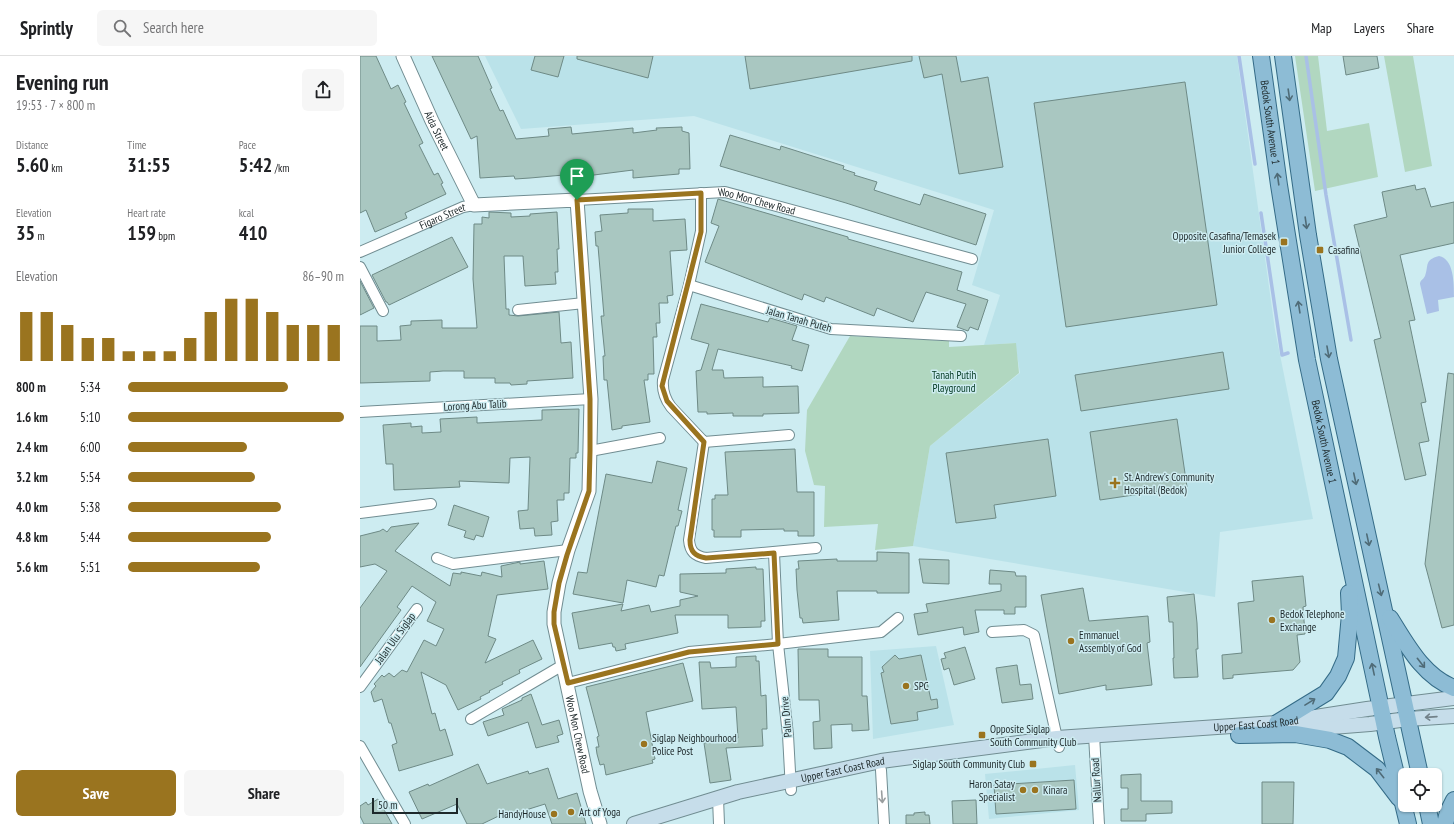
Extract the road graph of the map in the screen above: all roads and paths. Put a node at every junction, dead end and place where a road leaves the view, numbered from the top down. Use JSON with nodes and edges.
{"nodes":[{"id":1,"x":403,"y":56,"type":"edge"},
{"id":2,"x":1261,"y":56,"type":"edge"},
{"id":3,"x":1283,"y":56,"type":"edge"},
{"id":4,"x":701,"y":193,"type":"junction"},
{"id":5,"x":577,"y":200,"type":"junction"},
{"id":6,"x":474,"y":205,"type":"junction"},
{"id":7,"x":360,"y":252,"type":"edge"},
{"id":8,"x":972,"y":259,"type":"dead end"},
{"id":9,"x":360,"y":267,"type":"edge"},
{"id":10,"x":688,"y":285,"type":"junction"},
{"id":11,"x":584,"y":303,"type":"junction"},
{"id":12,"x":518,"y":310,"type":"dead end"},
{"id":13,"x":383,"y":311,"type":"dead end"},
{"id":14,"x":960,"y":336,"type":"dead end"},
{"id":15,"x":590,"y":399,"type":"junction"},
{"id":16,"x":360,"y":412,"type":"edge"},
{"id":17,"x":789,"y":435,"type":"dead end"},
{"id":18,"x":660,"y":438,"type":"dead end"},
{"id":19,"x":704,"y":442,"type":"junction"},
{"id":20,"x":590,"y":451,"type":"junction"},
{"id":21,"x":432,"y":504,"type":"dead end"},
{"id":22,"x":360,"y":513,"type":"edge"},
{"id":23,"x":1344,"y":529,"type":"junction"},
{"id":24,"x":816,"y":548,"type":"dead end"},
{"id":25,"x":568,"y":550,"type":"junction"},
{"id":26,"x":774,"y":553,"type":"junction"},
{"id":27,"x":437,"y":558,"type":"dead end"},
{"id":28,"x":1384,"y":608,"type":"junction"},
{"id":29,"x":416,"y":609,"type":"dead end"},
{"id":30,"x":898,"y":618,"type":"dead end"},
{"id":31,"x":992,"y":632,"type":"dead end"},
{"id":32,"x":778,"y":644,"type":"junction"},
{"id":33,"x":563,"y":665,"type":"junction"},
{"id":34,"x":568,"y":683,"type":"junction"},
{"id":35,"x":360,"y":687,"type":"edge"},
{"id":36,"x":1454,"y":688,"type":"edge"},
{"id":37,"x":1454,"y":698,"type":"edge"},
{"id":38,"x":1406,"y":711,"type":"junction"},
{"id":39,"x":1383,"y":715,"type":"junction"},
{"id":40,"x":1454,"y":716,"type":"edge"},
{"id":41,"x":471,"y":719,"type":"dead end"},
{"id":42,"x":1277,"y":723,"type":"junction"},
{"id":43,"x":1189,"y":734,"type":"junction"},
{"id":44,"x":1239,"y":735,"type":"junction"},
{"id":45,"x":1094,"y":740,"type":"junction"},
{"id":46,"x":1058,"y":742,"type":"junction"},
{"id":47,"x":360,"y":746,"type":"edge"},
{"id":48,"x":1418,"y":768,"type":"edge"},
{"id":49,"x":881,"y":770,"type":"junction"},
{"id":50,"x":1398,"y":782,"type":"edge"},
{"id":51,"x":791,"y":786,"type":"junction"},
{"id":52,"x":1398,"y":797,"type":"edge"},
{"id":53,"x":1454,"y":800,"type":"edge"},
{"id":54,"x":718,"y":802,"type":"junction"},
{"id":55,"x":1405,"y":812,"type":"edge"},
{"id":56,"x":1428,"y":812,"type":"edge"},
{"id":57,"x":405,"y":824,"type":"edge"},
{"id":58,"x":600,"y":824,"type":"edge"},
{"id":59,"x":634,"y":824,"type":"edge"},
{"id":60,"x":664,"y":824,"type":"edge"},
{"id":61,"x":719,"y":824,"type":"edge"},
{"id":62,"x":884,"y":824,"type":"edge"},
{"id":63,"x":1099,"y":824,"type":"edge"},
{"id":64,"x":1408,"y":824,"type":"edge"},
{"id":65,"x":1431,"y":824,"type":"edge"},
{"id":66,"x":1444,"y":824,"type":"edge"}],
"edges":[{"from":1,"to":6,"type":"street","name":"Aida Street"},
{"from":23,"to":2,"type":"main road","name":"Bedok South Avenue 1","one_way":true},
{"from":3,"to":28,"type":"main road","name":"Bedok South Avenue 1","one_way":true},
{"from":4,"to":5,"type":"street","name":"Woo Mon Chew Road"},
{"from":4,"to":8,"type":"street","name":"Woo Mon Chew Road"},
{"from":4,"to":10,"type":"street"},
{"from":5,"to":6,"type":"street","name":"Figaro Street"},
{"from":5,"to":11,"type":"street","name":"Woo Mon Chew Road"},
{"from":6,"to":7,"type":"street","name":"Figaro Street"},
{"from":9,"to":13,"type":"street"},
{"from":10,"to":14,"type":"street","name":"Jalan Tanah Puteh"},
{"from":10,"to":19,"type":"street"},
{"from":11,"to":12,"type":"street"},
{"from":11,"to":15,"type":"street","name":"Woo Mon Chew Road"},
{"from":15,"to":16,"type":"street","name":"Lorong Abu Talib"},
{"from":15,"to":20,"type":"street","name":"Woo Mon Chew Road"},
{"from":17,"to":19,"type":"street"},
{"from":18,"to":20,"type":"street"},
{"from":19,"to":26,"type":"street"},
{"from":20,"to":25,"type":"street","name":"Woo Mon Chew Road"},
{"from":21,"to":22,"type":"street"},
{"from":39,"to":23,"type":"main road","name":"Bedok South Avenue 1","one_way":true},
{"from":42,"to":23,"type":"main road","one_way":true},
{"from":24,"to":26,"type":"street"},
{"from":25,"to":27,"type":"street"},
{"from":25,"to":33,"type":"street","name":"Woo Mon Chew Road"},
{"from":26,"to":32,"type":"street","name":"Palm Drive"},
{"from":28,"to":36,"type":"main road","one_way":true},
{"from":28,"to":38,"type":"main road","name":"Bedok South Avenue 1"},
{"from":29,"to":35,"type":"street","name":"Jalan Ulu Siglap"},
{"from":30,"to":32,"type":"street"},
{"from":31,"to":46,"type":"street"},
{"from":32,"to":34,"type":"street"},
{"from":32,"to":51,"type":"street","name":"Palm Drive"},
{"from":33,"to":34,"type":"street","name":"Woo Mon Chew Road"},
{"from":33,"to":41,"type":"street"},
{"from":34,"to":58,"type":"street","name":"Woo Mon Chew Road"},
{"from":37,"to":38,"type":"main road","name":"Upper East Coast Road"},
{"from":38,"to":39,"type":"main road","name":"Upper East Coast Road"},
{"from":40,"to":38,"type":"main road","name":"Upper East Coast Road","one_way":true},
{"from":38,"to":48,"type":"main road","name":"Bedok South Avenue 1"},
{"from":39,"to":42,"type":"main road","name":"Upper East Coast Road"},
{"from":39,"to":44,"type":"main road","name":"Upper East Coast Road"},
{"from":39,"to":50,"type":"main road","name":"Bedok South Avenue 1"},
{"from":42,"to":43,"type":"main road","name":"Upper East Coast Road"},
{"from":43,"to":44,"type":"main road","name":"Upper East Coast Road"},
{"from":43,"to":45,"type":"main road","name":"Upper East Coast Road"},
{"from":52,"to":44,"type":"main road","one_way":true},
{"from":45,"to":46,"type":"main road","name":"Upper East Coast Road"},
{"from":45,"to":63,"type":"street","name":"Nallur Road"},
{"from":46,"to":49,"type":"main road","name":"Upper East Coast Road"},
{"from":46,"to":51,"type":"main road","name":"Upper East Coast Road"},
{"from":47,"to":57,"type":"street"},
{"from":49,"to":51,"type":"main road","name":"Upper East Coast Road"},
{"from":49,"to":62,"type":"street","one_way":true},
{"from":51,"to":54,"type":"main road","name":"Upper East Coast Road"},
{"from":53,"to":66,"type":"main road"},
{"from":54,"to":59,"type":"main road","name":"Upper East Coast Road"},
{"from":54,"to":60,"type":"main road","name":"Upper East Coast Road"},
{"from":54,"to":61,"type":"street"},
{"from":55,"to":64,"type":"main road","name":"Bedok South Avenue 1"},
{"from":56,"to":65,"type":"main road"}]}
